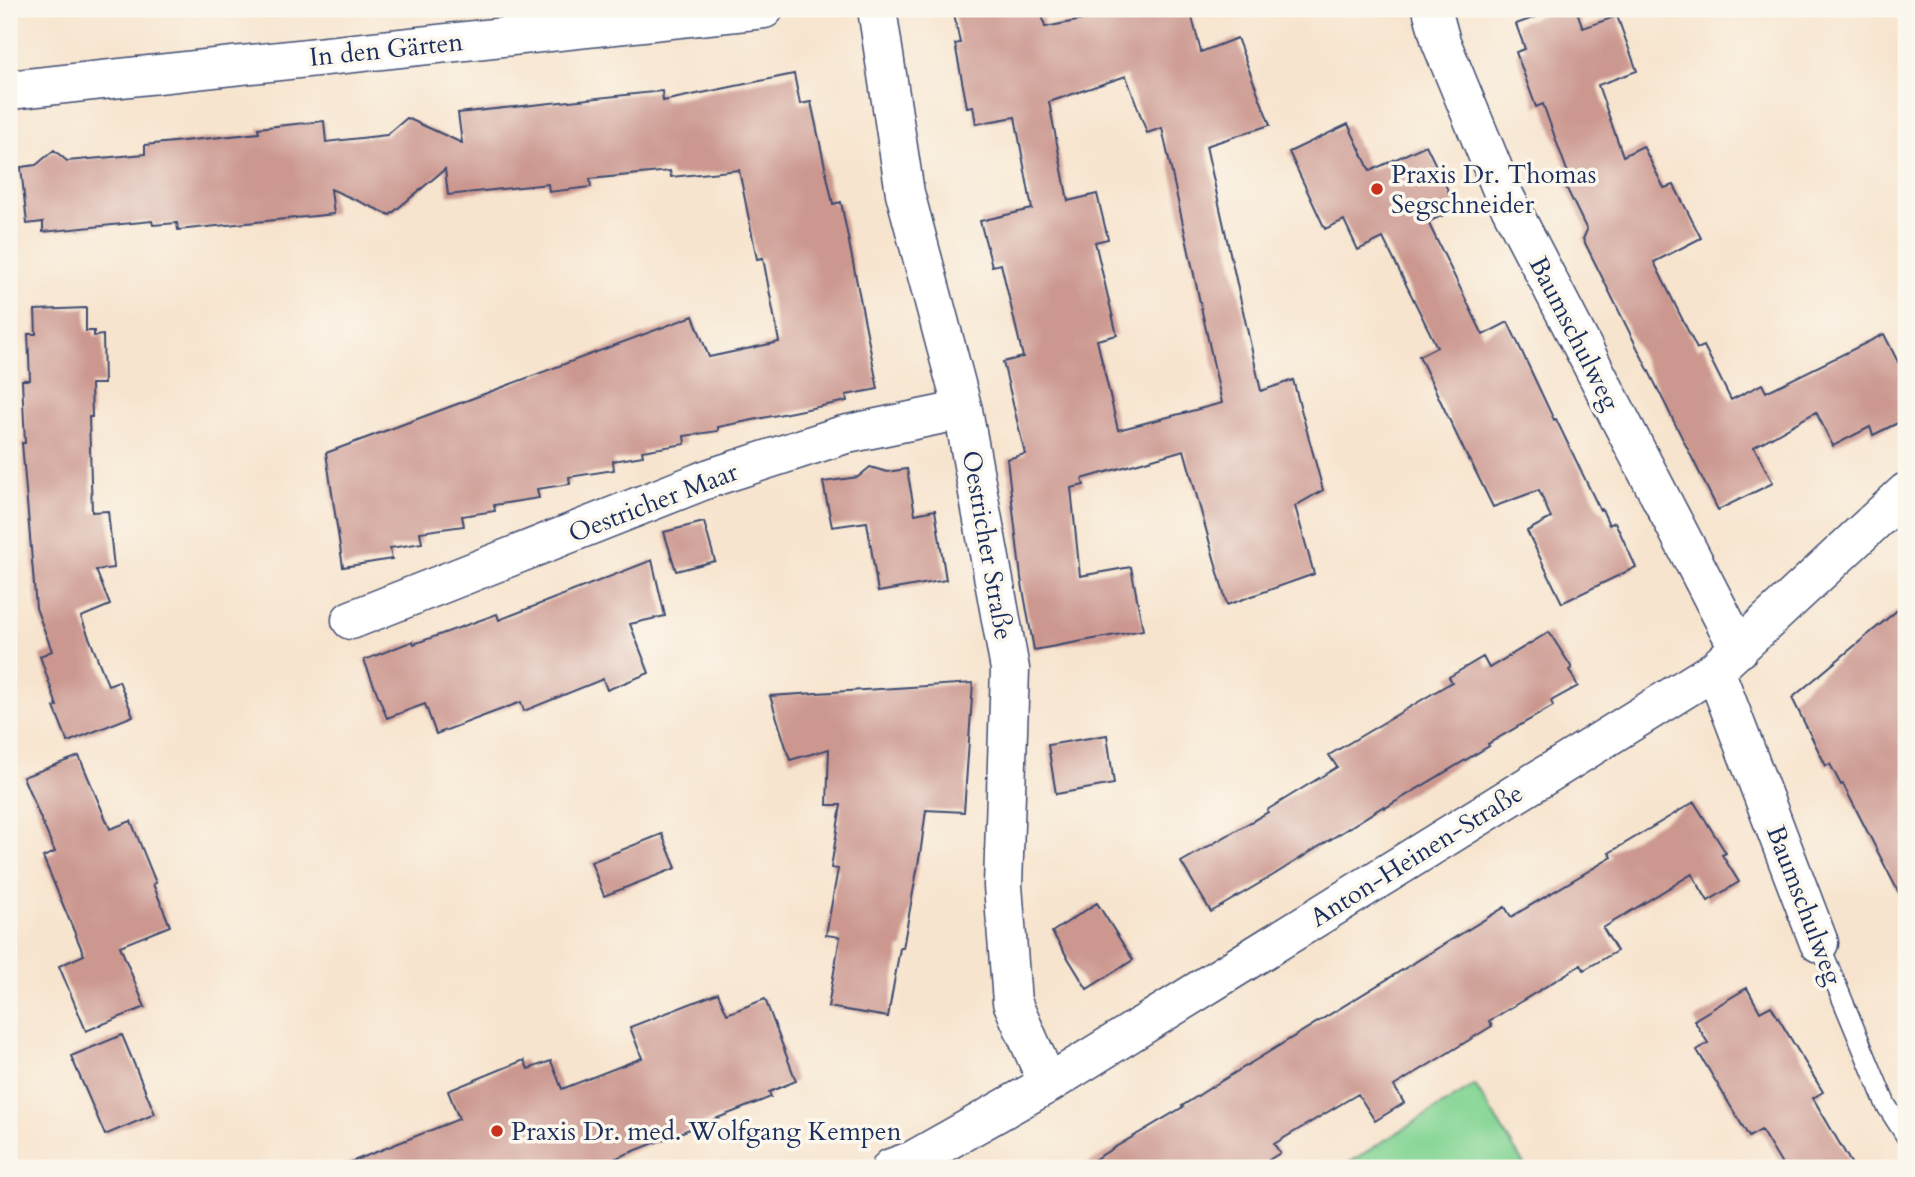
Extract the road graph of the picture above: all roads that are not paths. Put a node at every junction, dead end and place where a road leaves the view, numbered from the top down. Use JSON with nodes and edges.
{"nodes":[{"id":1,"x":764,"y":9,"type":"edge"},
{"id":2,"x":877,"y":9,"type":"edge"},
{"id":3,"x":1432,"y":9,"type":"edge"},
{"id":4,"x":9,"y":90,"type":"edge"},
{"id":5,"x":963,"y":410,"type":"junction"},
{"id":6,"x":1906,"y":492,"type":"edge"},
{"id":7,"x":351,"y":620,"type":"dead end"},
{"id":8,"x":1727,"y":659,"type":"junction"},
{"id":9,"x":1819,"y":943,"type":"joint"},
{"id":10,"x":1048,"y":1084,"type":"junction"},
{"id":11,"x":1906,"y":1136,"type":"edge"},
{"id":12,"x":891,"y":1168,"type":"edge"}],
"edges":[{"from":1,"to":4,"type":"street","name":"In den Gärten"},
{"from":2,"to":5,"type":"street","name":"Oestricher Straße"},
{"from":3,"to":8,"type":"street","name":"Baumschulweg"},
{"from":5,"to":7,"type":"street","name":"Oestricher Maar"},
{"from":5,"to":10,"type":"street","name":"Oestricher Straße"},
{"from":6,"to":8,"type":"street","name":"Anton-Heinen-Straße"},
{"from":8,"to":9,"type":"street","name":"Baumschulweg"},
{"from":8,"to":10,"type":"street","name":"Anton-Heinen-Straße"},
{"from":9,"to":11,"type":"lane","name":"Baumschulweg"},
{"from":10,"to":12,"type":"street","name":"Anton-Heinen-Straße"}]}
